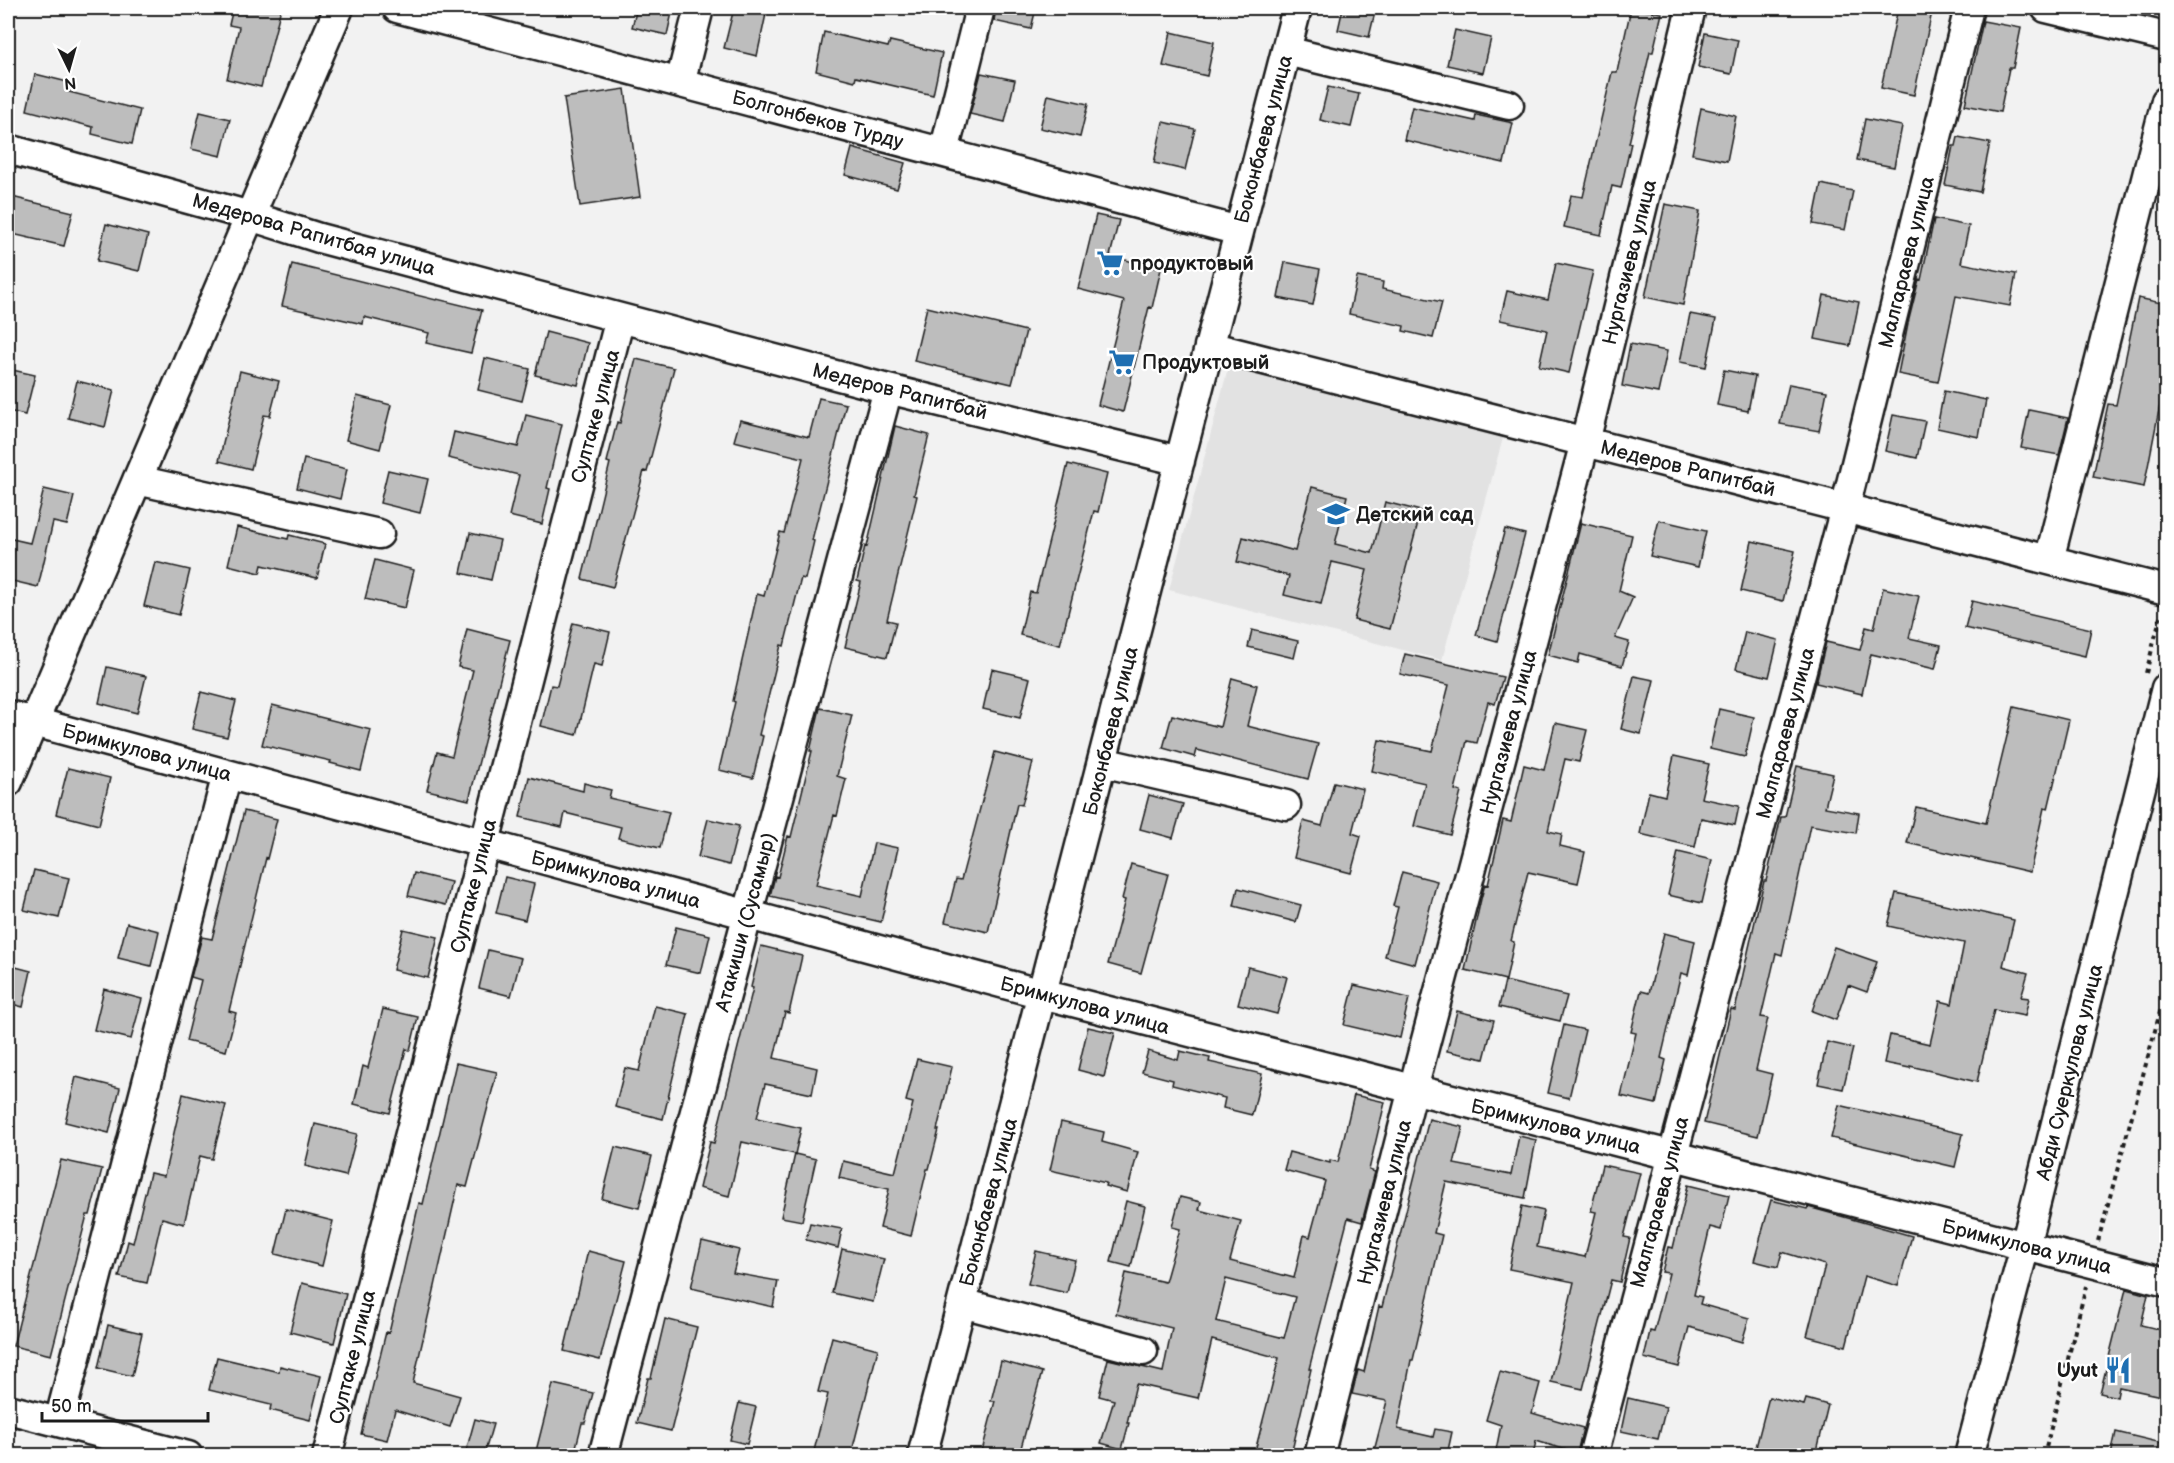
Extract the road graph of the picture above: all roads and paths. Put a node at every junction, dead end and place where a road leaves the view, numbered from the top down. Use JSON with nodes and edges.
{"nodes":[{"id":1,"x":339,"y":8,"type":"edge"},
{"id":2,"x":397,"y":8,"type":"edge"},
{"id":3,"x":699,"y":8,"type":"edge"},
{"id":4,"x":980,"y":8,"type":"edge"},
{"id":5,"x":1297,"y":8,"type":"edge"},
{"id":6,"x":1691,"y":8,"type":"edge"},
{"id":7,"x":1969,"y":8,"type":"edge"},
{"id":8,"x":2046,"y":8,"type":"edge"},
{"id":9,"x":2166,"y":37,"type":"edge"},
{"id":10,"x":1286,"y":51,"type":"junction"},
{"id":11,"x":680,"y":83,"type":"junction"},
{"id":12,"x":2166,"y":100,"type":"edge"},
{"id":13,"x":1509,"y":105,"type":"dead end"},
{"id":14,"x":8,"y":149,"type":"edge"},
{"id":15,"x":944,"y":152,"type":"junction"},
{"id":16,"x":250,"y":216,"type":"junction"},
{"id":17,"x":1239,"y":231,"type":"junction"},
{"id":18,"x":620,"y":318,"type":"junction"},
{"id":19,"x":1209,"y":346,"type":"junction"},
{"id":20,"x":888,"y":389,"type":"junction"},
{"id":21,"x":1585,"y":441,"type":"junction"},
{"id":22,"x":1180,"y":461,"type":"junction"},
{"id":23,"x":137,"y":480,"type":"junction"},
{"id":24,"x":1845,"y":508,"type":"junction"},
{"id":25,"x":379,"y":534,"type":"dead end"},
{"id":26,"x":2049,"y":560,"type":"junction"},
{"id":27,"x":2166,"y":590,"type":"edge"},
{"id":28,"x":2166,"y":688,"type":"edge"},
{"id":29,"x":20,"y":718,"type":"edge"},
{"id":30,"x":1102,"y":762,"type":"junction"},
{"id":31,"x":227,"y":774,"type":"junction"},
{"id":32,"x":8,"y":782,"type":"edge"},
{"id":33,"x":1286,"y":805,"type":"dead end"},
{"id":34,"x":484,"y":843,"type":"junction"},
{"id":35,"x":747,"y":914,"type":"junction"},
{"id":36,"x":2166,"y":990,"type":"edge"},
{"id":37,"x":1042,"y":994,"type":"junction"},
{"id":38,"x":1413,"y":1089,"type":"junction"},
{"id":39,"x":1671,"y":1155,"type":"junction"},
{"id":40,"x":2025,"y":1246,"type":"junction"},
{"id":41,"x":2092,"y":1263,"type":"junction"},
{"id":42,"x":2166,"y":1282,"type":"edge"},
{"id":43,"x":962,"y":1303,"type":"junction"},
{"id":44,"x":1143,"y":1351,"type":"dead end"},
{"id":45,"x":8,"y":1409,"type":"edge"},
{"id":46,"x":59,"y":1422,"type":"junction"},
{"id":47,"x":188,"y":1455,"type":"edge"},
{"id":48,"x":327,"y":1455,"type":"edge"},
{"id":49,"x":603,"y":1455,"type":"edge"},
{"id":50,"x":922,"y":1455,"type":"edge"},
{"id":51,"x":1319,"y":1455,"type":"edge"},
{"id":52,"x":1593,"y":1455,"type":"edge"},
{"id":53,"x":1969,"y":1455,"type":"edge"},
{"id":54,"x":2043,"y":1455,"type":"edge"}],
"edges":[{"from":1,"to":16,"type":"street"},
{"from":2,"to":11,"type":"street","name":"Болгонбеков Турду"},
{"from":3,"to":11,"type":"street"},
{"from":4,"to":15,"type":"street"},
{"from":5,"to":10,"type":"street","name":"Боконбаева улица"},
{"from":6,"to":21,"type":"street","name":"Нургазиева улица"},
{"from":7,"to":24,"type":"street","name":"Малгараева улица"},
{"from":8,"to":9,"type":"street"},
{"from":10,"to":13,"type":"street"},
{"from":10,"to":17,"type":"street","name":"Боконбаева улица"},
{"from":11,"to":15,"type":"street","name":"Болгонбеков Турду"},
{"from":12,"to":26,"type":"street"},
{"from":14,"to":16,"type":"street","name":"Медерова Рапитбая улица"},
{"from":15,"to":17,"type":"street","name":"Болгонбеков Турду"},
{"from":16,"to":18,"type":"street","name":"Медерова Рапитбая улица"},
{"from":16,"to":23,"type":"street"},
{"from":17,"to":19,"type":"street","name":"Боконбаева улица"},
{"from":18,"to":20,"type":"street","name":"Медеров Рапитбай"},
{"from":18,"to":34,"type":"street","name":"Султаке улица"},
{"from":19,"to":21,"type":"street","name":"Медеров Рапитбай"},
{"from":19,"to":22,"type":"street","name":"Боконбаева улица"},
{"from":20,"to":22,"type":"street","name":"Медеров Рапитбай"},
{"from":20,"to":35,"type":"street","name":"Атакиши (Сусамыр)"},
{"from":21,"to":24,"type":"street","name":"Медеров Рапитбай"},
{"from":21,"to":38,"type":"street","name":"Нургазиева улица"},
{"from":22,"to":30,"type":"street","name":"Боконбаева улица"},
{"from":23,"to":25,"type":"street"},
{"from":23,"to":29,"type":"street"},
{"from":24,"to":26,"type":"street","name":"Медеров Рапитбай"},
{"from":24,"to":39,"type":"street","name":"Малгараева улица"},
{"from":26,"to":27,"type":"street","name":"Медеров Рапитбай"},
{"from":28,"to":40,"type":"street","name":"Абди Суеркулова улица"},
{"from":29,"to":31,"type":"street","name":"Бримкулова улица"},
{"from":29,"to":32,"type":"street"},
{"from":30,"to":33,"type":"street"},
{"from":30,"to":37,"type":"street","name":"Боконбаева улица"},
{"from":31,"to":34,"type":"street","name":"Бримкулова улица"},
{"from":31,"to":46,"type":"street"},
{"from":34,"to":35,"type":"street","name":"Бримкулова улица"},
{"from":34,"to":48,"type":"street","name":"Султаке улица"},
{"from":35,"to":37,"type":"street","name":"Бримкулова улица"},
{"from":35,"to":49,"type":"street","name":"Атакиши (Сусамыр)"},
{"from":36,"to":41,"type":"path"},
{"from":37,"to":38,"type":"street","name":"Бримкулова улица"},
{"from":37,"to":43,"type":"street","name":"Боконбаева улица"},
{"from":38,"to":39,"type":"street","name":"Бримкулова улица"},
{"from":38,"to":51,"type":"street","name":"Нургазиева улица"},
{"from":39,"to":40,"type":"street","name":"Бримкулова улица"},
{"from":39,"to":52,"type":"street","name":"Малгараева улица"},
{"from":40,"to":41,"type":"street","name":"Бримкулова улица"},
{"from":40,"to":53,"type":"street","name":"Абди Суеркулова улица"},
{"from":41,"to":42,"type":"street","name":"Бримкулова улица"},
{"from":41,"to":54,"type":"path"},
{"from":43,"to":44,"type":"street"},
{"from":43,"to":50,"type":"street","name":"Боконбаева улица"},
{"from":45,"to":46,"type":"street"},
{"from":46,"to":47,"type":"street"}]}
